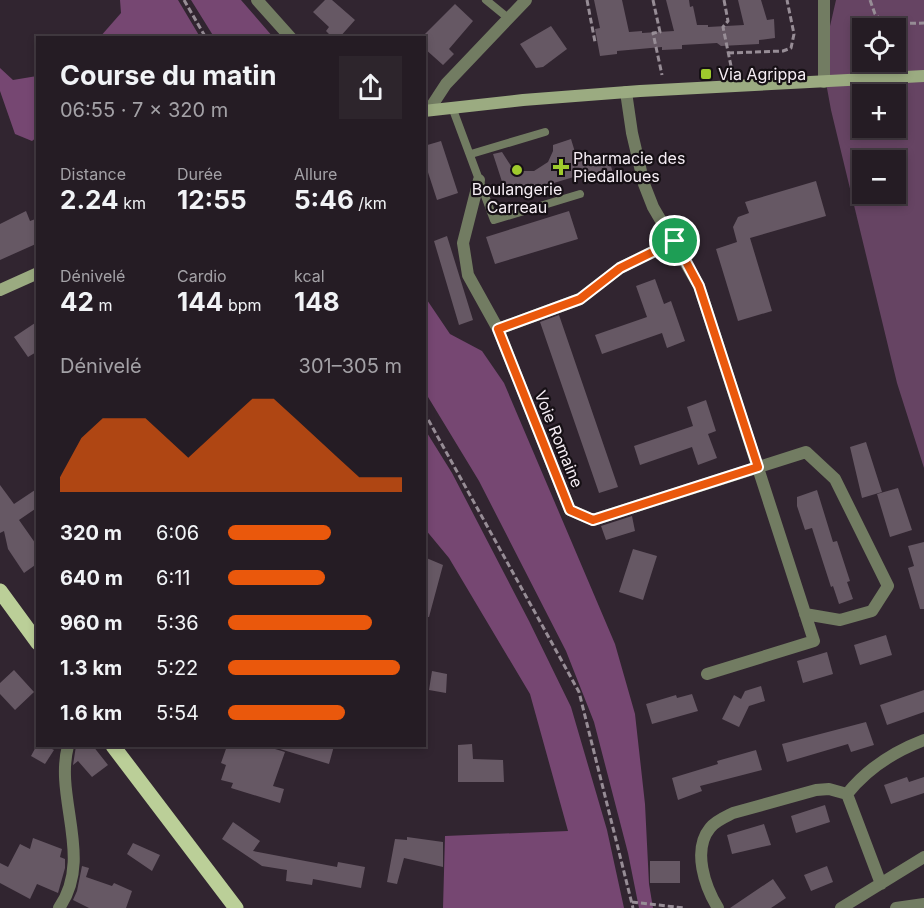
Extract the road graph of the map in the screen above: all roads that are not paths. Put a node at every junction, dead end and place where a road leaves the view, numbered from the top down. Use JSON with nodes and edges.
{"nodes":[{"id":1,"x":257,"y":0,"type":"edge"},
{"id":2,"x":486,"y":0,"type":"edge"},
{"id":3,"x":526,"y":0,"type":"edge"},
{"id":4,"x":824,"y":0,"type":"edge"},
{"id":5,"x":508,"y":18,"type":"junction"},
{"id":6,"x":289,"y":36,"type":"edge"},
{"id":7,"x":924,"y":76,"type":"edge"},
{"id":8,"x":824,"y":82,"type":"junction"},
{"id":9,"x":626,"y":92,"type":"junction"},
{"id":10,"x":452,"y":107,"type":"junction"},
{"id":11,"x":427,"y":110,"type":"edge"},
{"id":12,"x":545,"y":132,"type":"dead end"},
{"id":13,"x":471,"y":154,"type":"junction"},
{"id":14,"x":479,"y":180,"type":"junction"},
{"id":15,"x":580,"y":194,"type":"dead end"},
{"id":16,"x":675,"y":241,"type":"junction"},
{"id":17,"x":36,"y":274,"type":"edge"},
{"id":18,"x":0,"y":290,"type":"edge"},
{"id":19,"x":498,"y":329,"type":"junction"},
{"id":20,"x":758,"y":467,"type":"junction"},
{"id":21,"x":0,"y":591,"type":"edge"},
{"id":22,"x":805,"y":614,"type":"junction"},
{"id":23,"x":36,"y":640,"type":"edge"},
{"id":24,"x":707,"y":674,"type":"dead end"},
{"id":25,"x":924,"y":740,"type":"edge"},
{"id":26,"x":68,"y":747,"type":"edge"},
{"id":27,"x":114,"y":747,"type":"edge"},
{"id":28,"x":847,"y":794,"type":"junction"},
{"id":29,"x":924,"y":857,"type":"edge"},
{"id":30,"x":881,"y":884,"type":"junction"},
{"id":31,"x":924,"y":904,"type":"edge"},
{"id":32,"x":58,"y":908,"type":"edge"},
{"id":33,"x":236,"y":908,"type":"edge"},
{"id":34,"x":718,"y":908,"type":"edge"},
{"id":35,"x":842,"y":908,"type":"edge"},
{"id":36,"x":861,"y":908,"type":"edge"},
{"id":37,"x":896,"y":908,"type":"edge"}],
"edges":[{"from":1,"to":6,"type":"street"},
{"from":2,"to":5,"type":"lane"},
{"from":3,"to":5,"type":"street"},
{"from":4,"to":8,"type":"street"},
{"from":5,"to":11,"type":"street"},
{"from":7,"to":8,"type":"main road"},
{"from":8,"to":9,"type":"main road"},
{"from":9,"to":10,"type":"main road"},
{"from":9,"to":16,"type":"street"},
{"from":10,"to":11,"type":"main road"},
{"from":10,"to":13,"type":"lane"},
{"from":12,"to":13,"type":"lane"},
{"from":13,"to":14,"type":"lane"},
{"from":14,"to":15,"type":"lane"},
{"from":14,"to":19,"type":"street","name":"Voie Romaine"},
{"from":16,"to":19,"type":"street"},
{"from":16,"to":20,"type":"street"},
{"from":17,"to":18,"type":"main road"},
{"from":19,"to":20,"type":"street","name":"Voie Romaine"},
{"from":20,"to":22,"type":"street"},
{"from":20,"to":22,"type":"street","name":"Voie Romaine"},
{"from":21,"to":23,"type":"main road"},
{"from":22,"to":24,"type":"street"},
{"from":25,"to":28,"type":"street"},
{"from":26,"to":32,"type":"street"},
{"from":27,"to":33,"type":"main road"},
{"from":28,"to":30,"type":"street"},
{"from":28,"to":34,"type":"street"},
{"from":29,"to":30,"type":"street"},
{"from":30,"to":35,"type":"street"},
{"from":31,"to":37,"type":"street"},
{"from":35,"to":36,"type":"street"}]}
